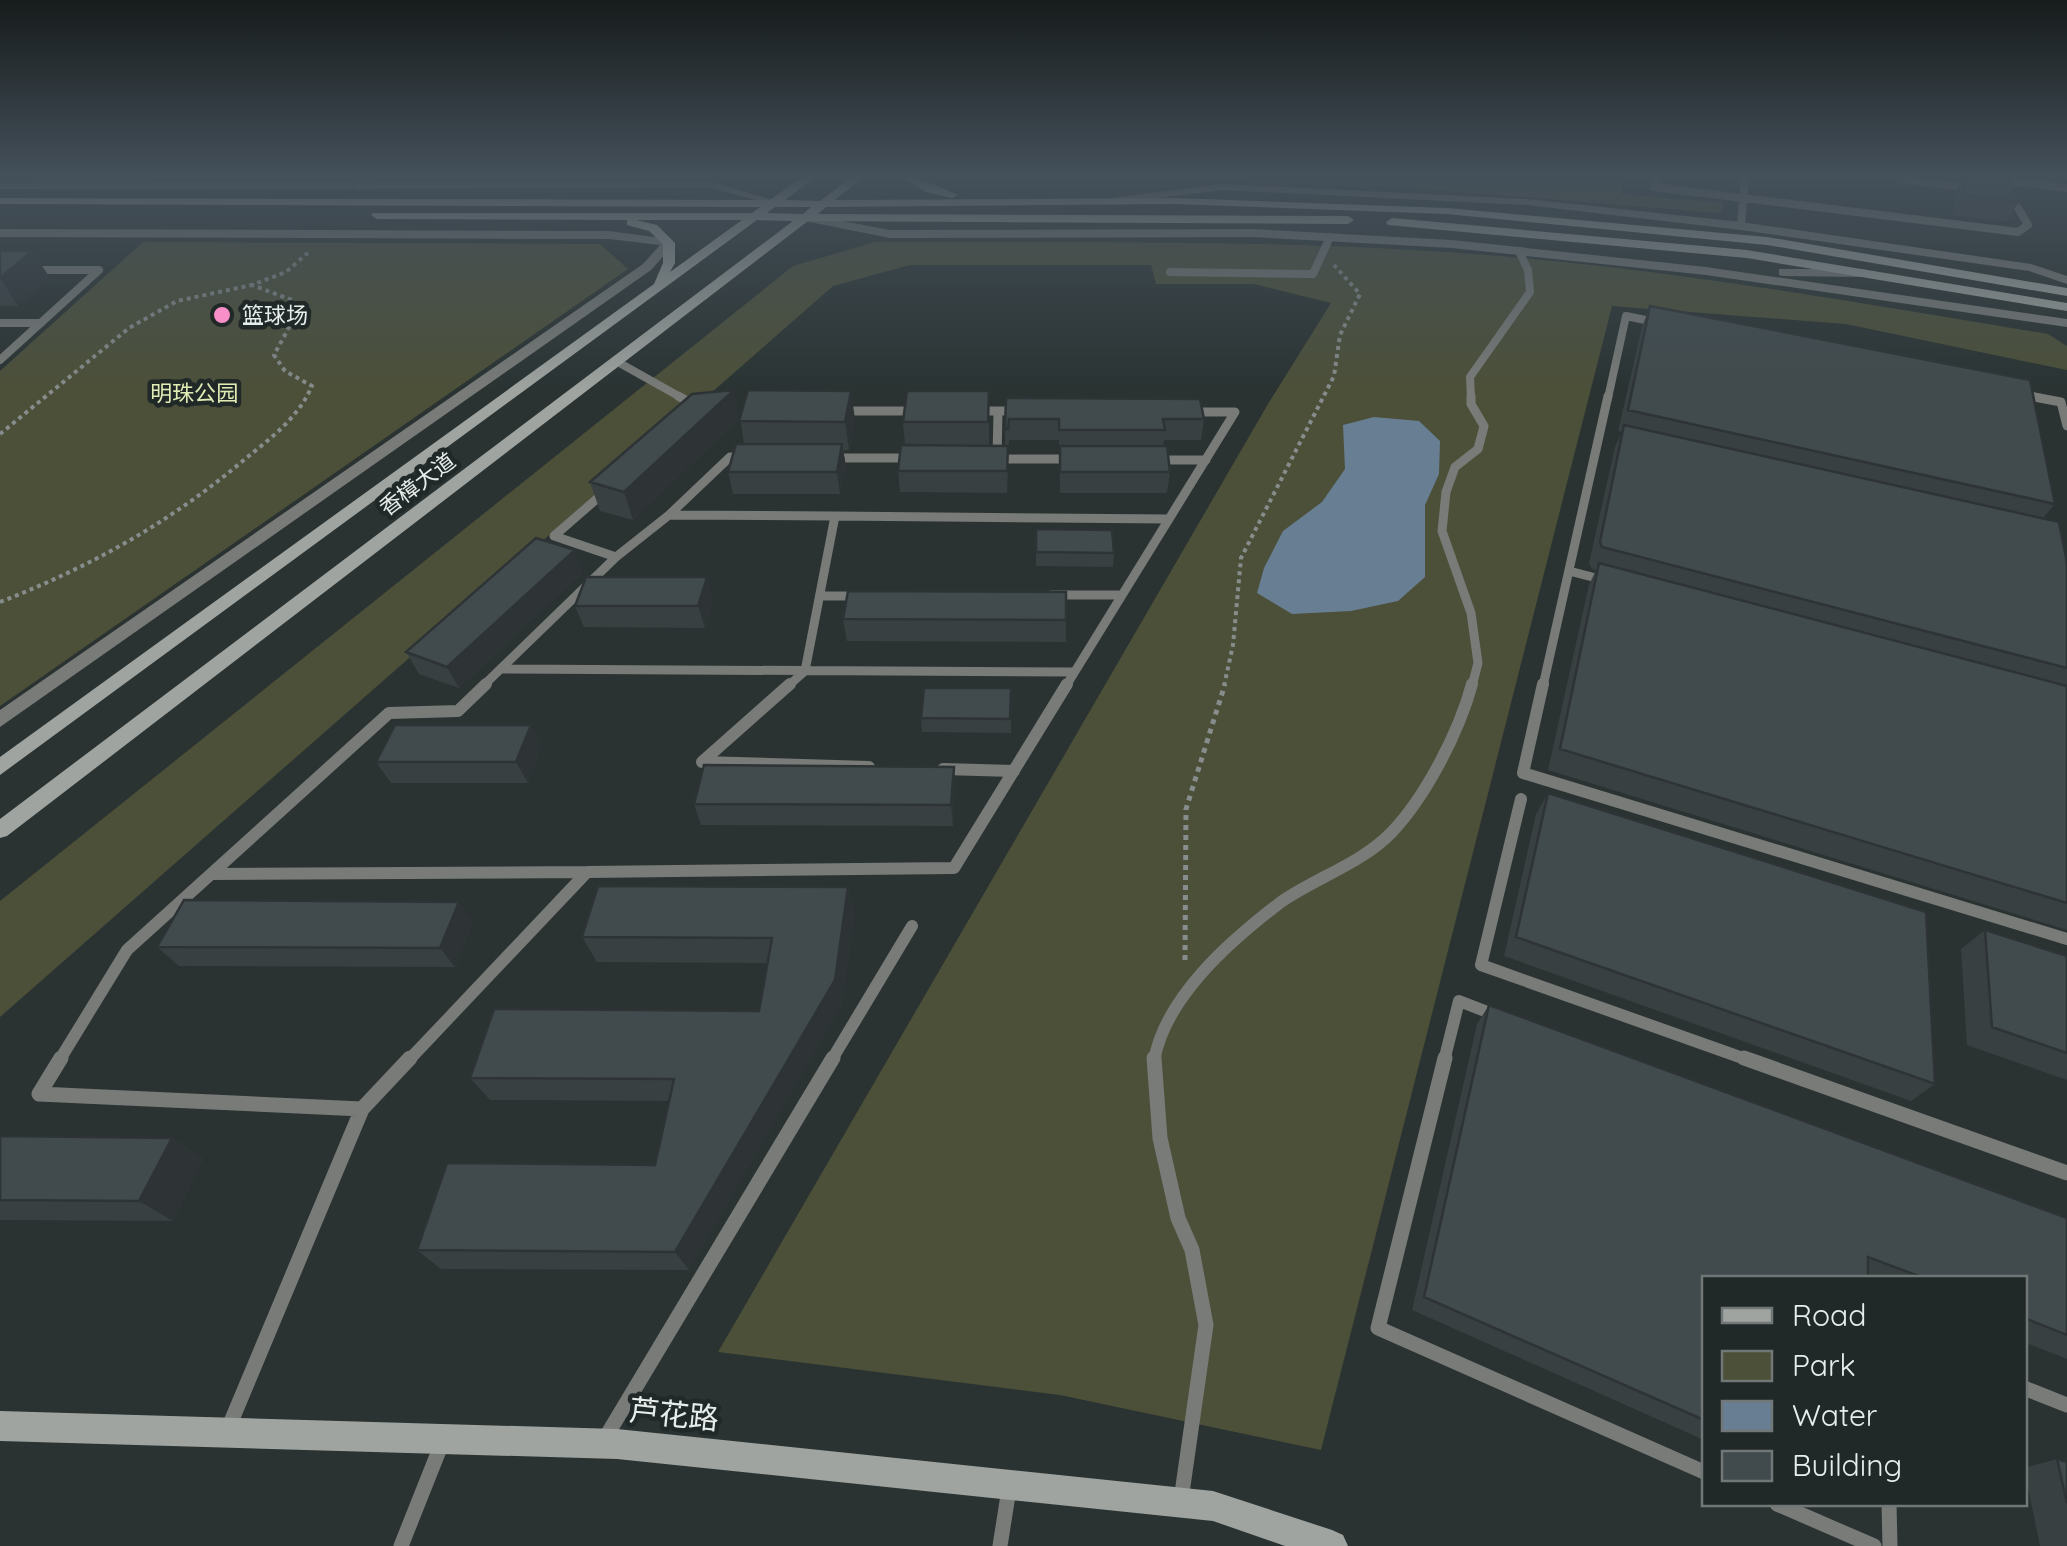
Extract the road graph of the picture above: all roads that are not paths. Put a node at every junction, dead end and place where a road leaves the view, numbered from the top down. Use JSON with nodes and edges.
{"nodes":[{"id":1,"x":664,"y":247,"type":"edge"},
{"id":2,"x":668,"y":247,"type":"edge"},
{"id":3,"x":712,"y":247,"type":"edge"},
{"id":4,"x":766,"y":247,"type":"edge"},
{"id":5,"x":1326,"y":247,"type":"edge"},
{"id":6,"x":1467,"y":247,"type":"edge"},
{"id":7,"x":1669,"y":247,"type":"edge"},
{"id":8,"x":1803,"y":247,"type":"edge"},
{"id":9,"x":1836,"y":247,"type":"edge"},
{"id":10,"x":1886,"y":247,"type":"edge"},
{"id":11,"x":1519,"y":251,"type":"junction"},
{"id":12,"x":1918,"y":267,"type":"junction"},
{"id":13,"x":20,"y":270,"type":"edge"},
{"id":14,"x":1706,"y":271,"type":"junction"},
{"id":15,"x":1170,"y":272,"type":"dead end"},
{"id":16,"x":1866,"y":274,"type":"junction"},
{"id":17,"x":2067,"y":280,"type":"edge"},
{"id":18,"x":656,"y":288,"type":"junction"},
{"id":19,"x":2067,"y":292,"type":"edge"},
{"id":20,"x":2067,"y":307,"type":"edge"},
{"id":21,"x":0,"y":323,"type":"edge"},
{"id":22,"x":41,"y":323,"type":"junction"},
{"id":23,"x":2067,"y":323,"type":"edge"},
{"id":24,"x":1664,"y":324,"type":"edge"},
{"id":25,"x":0,"y":360,"type":"edge"},
{"id":26,"x":616,"y":362,"type":"junction"},
{"id":27,"x":2004,"y":390,"type":"edge"},
{"id":28,"x":821,"y":411,"type":"edge"},
{"id":29,"x":939,"y":411,"type":"edge"},
{"id":30,"x":959,"y":411,"type":"edge"},
{"id":31,"x":998,"y":411,"type":"junction"},
{"id":32,"x":1038,"y":411,"type":"edge"},
{"id":33,"x":1176,"y":412,"type":"edge"},
{"id":34,"x":686,"y":422,"type":"edge"},
{"id":35,"x":2067,"y":426,"type":"edge"},
{"id":36,"x":1600,"y":435,"type":"junction"},
{"id":37,"x":1620,"y":440,"type":"edge"},
{"id":38,"x":749,"y":457,"type":"edge"},
{"id":39,"x":825,"y":458,"type":"edge"},
{"id":40,"x":920,"y":458,"type":"edge"},
{"id":41,"x":978,"y":458,"type":"edge"},
{"id":42,"x":996,"y":458,"type":"junction"},
{"id":43,"x":1092,"y":459,"type":"edge"},
{"id":44,"x":1149,"y":460,"type":"edge"},
{"id":45,"x":1206,"y":460,"type":"junction"},
{"id":46,"x":613,"y":486,"type":"edge"},
{"id":47,"x":669,"y":515,"type":"junction"},
{"id":48,"x":835,"y":516,"type":"junction"},
{"id":49,"x":1169,"y":519,"type":"junction"},
{"id":50,"x":616,"y":557,"type":"junction"},
{"id":51,"x":1569,"y":570,"type":"junction"},
{"id":52,"x":1608,"y":581,"type":"edge"},
{"id":53,"x":820,"y":596,"type":"junction"},
{"id":54,"x":876,"y":596,"type":"edge"},
{"id":55,"x":1046,"y":596,"type":"edge"},
{"id":56,"x":1122,"y":596,"type":"junction"},
{"id":57,"x":501,"y":670,"type":"junction"},
{"id":58,"x":805,"y":671,"type":"junction"},
{"id":59,"x":1074,"y":672,"type":"junction"},
{"id":60,"x":0,"y":720,"type":"edge"},
{"id":61,"x":0,"y":767,"type":"edge"},
{"id":62,"x":877,"y":767,"type":"edge"},
{"id":63,"x":936,"y":768,"type":"edge"},
{"id":64,"x":1014,"y":771,"type":"junction"},
{"id":65,"x":1521,"y":799,"type":"dead end"},
{"id":66,"x":0,"y":830,"type":"edge"},
{"id":67,"x":587,"y":872,"type":"junction"},
{"id":68,"x":211,"y":874,"type":"junction"},
{"id":69,"x":912,"y":926,"type":"dead end"},
{"id":70,"x":2067,"y":939,"type":"edge"},
{"id":71,"x":1514,"y":1022,"type":"edge"},
{"id":72,"x":362,"y":1109,"type":"junction"},
{"id":73,"x":2067,"y":1173,"type":"edge"},
{"id":74,"x":2027,"y":1389,"type":"edge"},
{"id":75,"x":2067,"y":1405,"type":"edge"},
{"id":76,"x":0,"y":1426,"type":"edge"},
{"id":77,"x":226,"y":1433,"type":"junction"},
{"id":78,"x":443,"y":1439,"type":"junction"},
{"id":79,"x":602,"y":1444,"type":"junction"},
{"id":80,"x":1702,"y":1471,"type":"edge"},
{"id":81,"x":1010,"y":1485,"type":"junction"},
{"id":82,"x":1181,"y":1503,"type":"junction"},
{"id":83,"x":1782,"y":1506,"type":"edge"},
{"id":84,"x":1890,"y":1506,"type":"edge"},
{"id":85,"x":401,"y":1546,"type":"edge"},
{"id":86,"x":1000,"y":1546,"type":"edge"},
{"id":87,"x":1332,"y":1546,"type":"edge"},
{"id":88,"x":1874,"y":1546,"type":"edge"},
{"id":89,"x":1890,"y":1546,"type":"edge"}],
"edges":[{"from":1,"to":60,"type":"street"},
{"from":2,"to":18,"type":"main road"},
{"from":3,"to":18,"type":"main road","name":"香樟大道"},
{"from":4,"to":26,"type":"main road","name":"香樟大道"},
{"from":5,"to":15,"type":"lane"},
{"from":6,"to":11,"type":"street"},
{"from":7,"to":16,"type":"main road"},
{"from":8,"to":12,"type":"main road"},
{"from":9,"to":12,"type":"street"},
{"from":10,"to":17,"type":"street"},
{"from":11,"to":14,"type":"street"},
{"from":11,"to":82,"type":"lane"},
{"from":12,"to":19,"type":"main road"},
{"from":13,"to":22,"type":"lane"},
{"from":14,"to":16,"type":"street"},
{"from":14,"to":23,"type":"street"},
{"from":16,"to":20,"type":"main road"},
{"from":18,"to":61,"type":"main road","name":"香樟大道"},
{"from":21,"to":22,"type":"lane"},
{"from":22,"to":25,"type":"lane"},
{"from":24,"to":36,"type":"lane"},
{"from":26,"to":34,"type":"lane"},
{"from":26,"to":66,"type":"main road","name":"香樟大道"},
{"from":27,"to":35,"type":"lane"},
{"from":28,"to":29,"type":"lane"},
{"from":30,"to":31,"type":"lane"},
{"from":31,"to":32,"type":"lane"},
{"from":31,"to":42,"type":"lane"},
{"from":33,"to":45,"type":"lane"},
{"from":36,"to":37,"type":"lane"},
{"from":36,"to":51,"type":"lane"},
{"from":38,"to":47,"type":"lane"},
{"from":39,"to":40,"type":"lane"},
{"from":41,"to":42,"type":"lane"},
{"from":42,"to":43,"type":"lane"},
{"from":44,"to":45,"type":"lane"},
{"from":45,"to":49,"type":"lane"},
{"from":46,"to":50,"type":"lane"},
{"from":47,"to":48,"type":"lane"},
{"from":47,"to":50,"type":"lane"},
{"from":48,"to":49,"type":"lane"},
{"from":48,"to":53,"type":"lane"},
{"from":49,"to":56,"type":"lane"},
{"from":50,"to":57,"type":"lane"},
{"from":51,"to":52,"type":"lane"},
{"from":51,"to":70,"type":"lane"},
{"from":53,"to":54,"type":"lane"},
{"from":53,"to":58,"type":"lane"},
{"from":55,"to":56,"type":"lane"},
{"from":56,"to":59,"type":"lane"},
{"from":57,"to":58,"type":"lane"},
{"from":57,"to":68,"type":"lane"},
{"from":58,"to":59,"type":"lane"},
{"from":58,"to":62,"type":"lane"},
{"from":59,"to":64,"type":"lane"},
{"from":63,"to":64,"type":"lane"},
{"from":64,"to":67,"type":"lane"},
{"from":65,"to":73,"type":"lane"},
{"from":67,"to":68,"type":"lane"},
{"from":67,"to":72,"type":"lane"},
{"from":68,"to":72,"type":"lane"},
{"from":69,"to":79,"type":"lane"},
{"from":71,"to":80,"type":"lane"},
{"from":72,"to":77,"type":"lane"},
{"from":74,"to":75,"type":"lane"},
{"from":76,"to":77,"type":"main road","name":"芦花路"},
{"from":77,"to":78,"type":"main road","name":"芦花路"},
{"from":78,"to":79,"type":"main road","name":"芦花路"},
{"from":78,"to":85,"type":"lane"},
{"from":79,"to":81,"type":"main road","name":"芦花路"},
{"from":81,"to":82,"type":"main road","name":"芦花路"},
{"from":81,"to":86,"type":"lane"},
{"from":82,"to":87,"type":"main road","name":"芦花路"},
{"from":83,"to":88,"type":"lane"},
{"from":84,"to":89,"type":"lane"}]}
